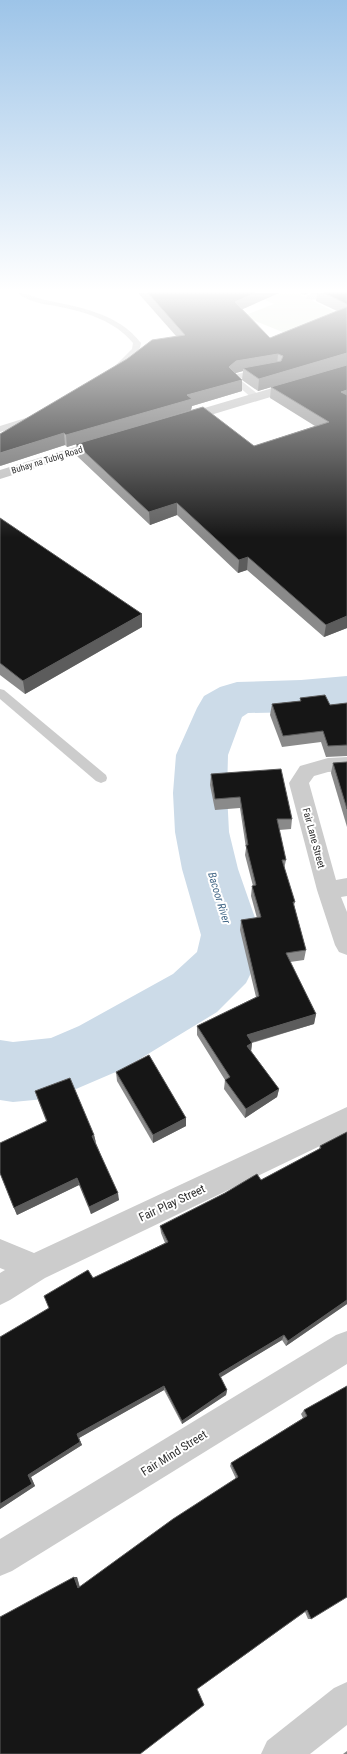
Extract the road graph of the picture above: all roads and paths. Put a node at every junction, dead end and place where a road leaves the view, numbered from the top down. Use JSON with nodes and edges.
{"nodes":[{"id":1,"x":245,"y":375,"type":"edge"},
{"id":2,"x":331,"y":375,"type":"edge"},
{"id":3,"x":256,"y":397,"type":"junction"},
{"id":4,"x":42,"y":413,"type":"edge"},
{"id":5,"x":165,"y":424,"type":"edge"},
{"id":6,"x":1,"y":426,"type":"edge"},
{"id":7,"x":114,"y":440,"type":"edge"},
{"id":8,"x":0,"y":475,"type":"edge"},
{"id":9,"x":0,"y":693,"type":"edge"},
{"id":10,"x":347,"y":764,"type":"edge"},
{"id":11,"x":101,"y":778,"type":"dead end"},
{"id":12,"x":337,"y":889,"type":"edge"},
{"id":13,"x":347,"y":944,"type":"edge"},
{"id":14,"x":347,"y":1120,"type":"edge"},
{"id":15,"x":0,"y":1253,"type":"edge"},
{"id":16,"x":36,"y":1268,"type":"junction"},
{"id":17,"x":0,"y":1290,"type":"edge"},
{"id":18,"x":347,"y":1346,"type":"edge"},
{"id":19,"x":0,"y":1559,"type":"edge"},
{"id":20,"x":347,"y":1701,"type":"edge"},
{"id":21,"x":280,"y":1754,"type":"edge"}],
"edges":[{"from":1,"to":3,"type":"lane"},
{"from":2,"to":3,"type":"main road"},
{"from":3,"to":5,"type":"main road"},
{"from":4,"to":6,"type":"lane"},
{"from":7,"to":8,"type":"main road","name":"Buhay na Tubig Road"},
{"from":9,"to":11,"type":"lane"},
{"from":10,"to":12,"type":"street","name":"Fair Lane Street"},
{"from":12,"to":13,"type":"street","name":"Fair Lane Street"},
{"from":14,"to":16,"type":"street","name":"Fair Play Street"},
{"from":15,"to":16,"type":"street"},
{"from":16,"to":17,"type":"street","name":"Fair Play Street"},
{"from":18,"to":19,"type":"street","name":"Fair Mind Street"},
{"from":20,"to":21,"type":"street"}]}
